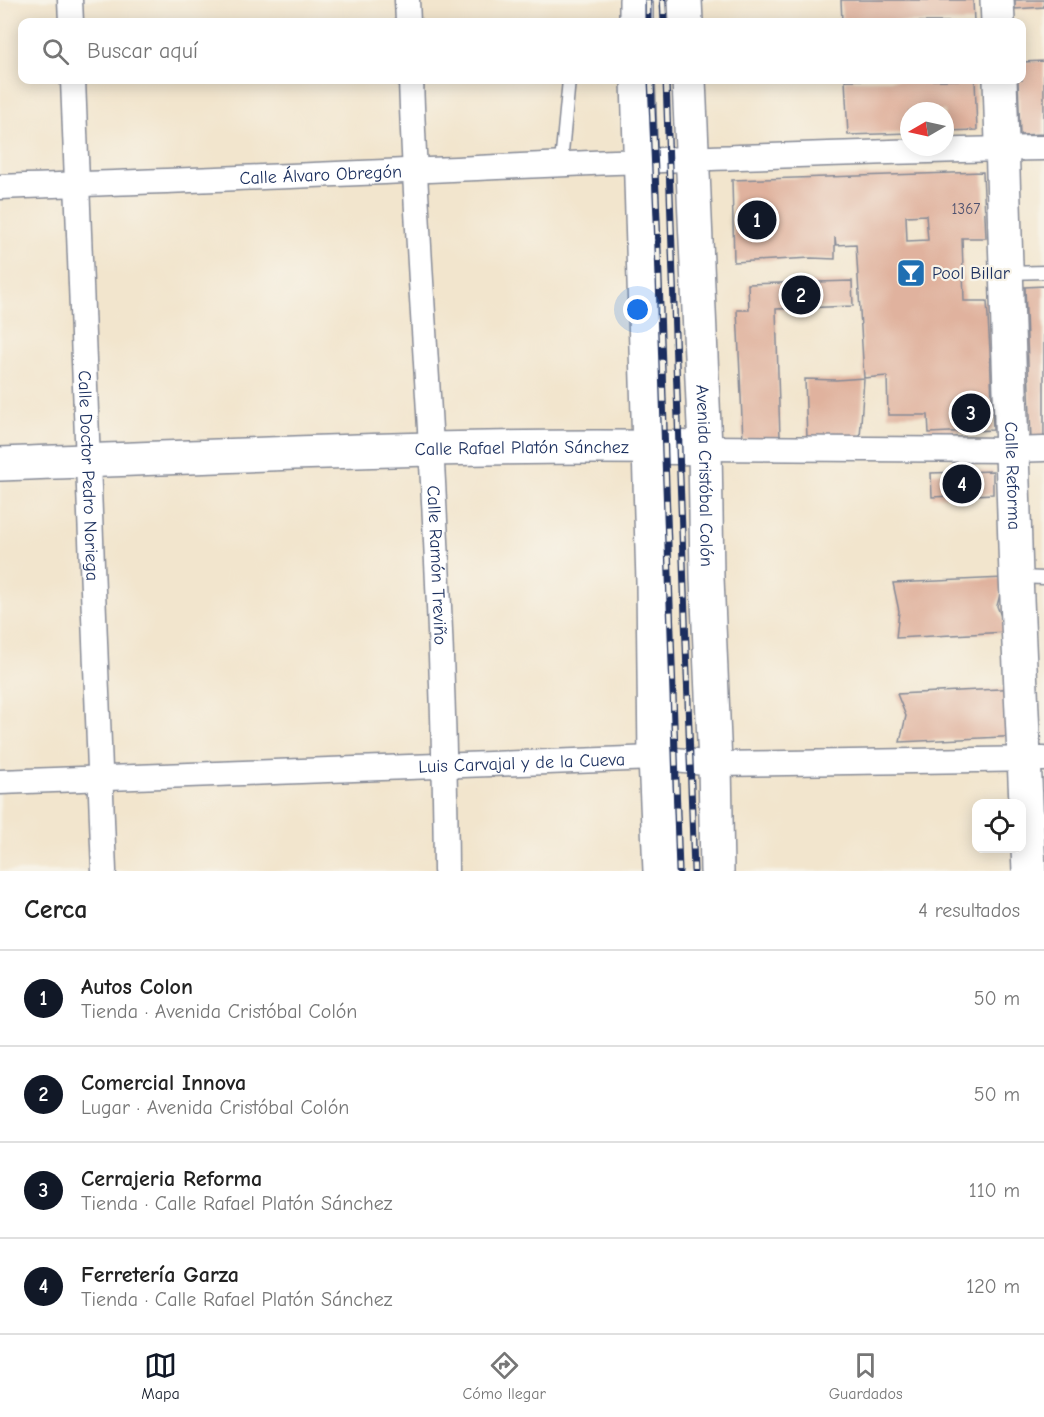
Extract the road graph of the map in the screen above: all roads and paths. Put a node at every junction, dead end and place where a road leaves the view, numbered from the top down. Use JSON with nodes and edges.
{"nodes":[{"id":1,"x":70,"y":0,"type":"edge"},
{"id":2,"x":407,"y":0,"type":"edge"},
{"id":3,"x":636,"y":0,"type":"edge"},
{"id":4,"x":686,"y":0,"type":"edge"},
{"id":5,"x":997,"y":0,"type":"edge"},
{"id":6,"x":71,"y":18,"type":"edge"},
{"id":7,"x":408,"y":18,"type":"edge"},
{"id":8,"x":636,"y":18,"type":"edge"},
{"id":9,"x":686,"y":18,"type":"edge"},
{"id":10,"x":998,"y":18,"type":"edge"},
{"id":11,"x":73,"y":84,"type":"edge"},
{"id":12,"x":411,"y":84,"type":"edge"},
{"id":13,"x":569,"y":84,"type":"edge"},
{"id":14,"x":638,"y":84,"type":"edge"},
{"id":15,"x":689,"y":84,"type":"edge"},
{"id":16,"x":1000,"y":84,"type":"edge"},
{"id":17,"x":1044,"y":148,"type":"edge"},
{"id":18,"x":1003,"y":149,"type":"junction"},
{"id":19,"x":692,"y":158,"type":"junction"},
{"id":20,"x":641,"y":160,"type":"junction"},
{"id":21,"x":561,"y":163,"type":"junction"},
{"id":22,"x":414,"y":172,"type":"junction"},
{"id":23,"x":77,"y":184,"type":"junction"},
{"id":24,"x":0,"y":187,"type":"edge"},
{"id":25,"x":1044,"y":272,"type":"edge"},
{"id":26,"x":1006,"y":273,"type":"junction"},
{"id":27,"x":648,"y":447,"type":"junction"},
{"id":28,"x":705,"y":448,"type":"junction"},
{"id":29,"x":1044,"y":448,"type":"edge"},
{"id":30,"x":431,"y":449,"type":"junction"},
{"id":31,"x":1011,"y":450,"type":"junction"},
{"id":32,"x":88,"y":461,"type":"junction"},
{"id":33,"x":0,"y":464,"type":"edge"},
{"id":34,"x":1030,"y":577,"type":"edge"},
{"id":35,"x":655,"y":758,"type":"junction"},
{"id":36,"x":1034,"y":760,"type":"edge"},
{"id":37,"x":715,"y":764,"type":"junction"},
{"id":38,"x":445,"y":766,"type":"junction"},
{"id":39,"x":100,"y":778,"type":"junction"},
{"id":40,"x":0,"y":782,"type":"edge"},
{"id":41,"x":104,"y":871,"type":"edge"},
{"id":42,"x":446,"y":871,"type":"edge"},
{"id":43,"x":660,"y":871,"type":"edge"},
{"id":44,"x":717,"y":871,"type":"edge"},
{"id":45,"x":1029,"y":871,"type":"edge"}],
"edges":[{"from":1,"to":6,"type":"street"},
{"from":2,"to":7,"type":"street"},
{"from":3,"to":8,"type":"main road"},
{"from":4,"to":9,"type":"main road"},
{"from":5,"to":10,"type":"main road"},
{"from":11,"to":23,"type":"street","name":"Calle Doctor Pedro Noriega"},
{"from":12,"to":22,"type":"street","name":"Calle Ramón Treviño"},
{"from":13,"to":21,"type":"lane"},
{"from":14,"to":20,"type":"main road"},
{"from":15,"to":19,"type":"main road","name":"Avenida Cristóbal Colón"},
{"from":16,"to":18,"type":"main road","name":"Calle Reforma"},
{"from":17,"to":18,"type":"street"},
{"from":18,"to":19,"type":"street"},
{"from":18,"to":26,"type":"main road","name":"Calle Reforma"},
{"from":19,"to":20,"type":"street","name":"Calle Álvaro Obregón"},
{"from":19,"to":28,"type":"main road","name":"Avenida Cristóbal Colón"},
{"from":20,"to":21,"type":"street","name":"Calle Álvaro Obregón"},
{"from":20,"to":27,"type":"main road"},
{"from":21,"to":22,"type":"street","name":"Calle Álvaro Obregón"},
{"from":22,"to":23,"type":"street","name":"Calle Álvaro Obregón"},
{"from":22,"to":30,"type":"street","name":"Calle Ramón Treviño"},
{"from":23,"to":24,"type":"street","name":"Calle Álvaro Obregón"},
{"from":23,"to":32,"type":"street","name":"Calle Doctor Pedro Noriega"},
{"from":25,"to":26,"type":"lane"},
{"from":26,"to":31,"type":"main road","name":"Calle Reforma"},
{"from":27,"to":28,"type":"main road","name":"Calle Rafael Platón Sánchez"},
{"from":27,"to":30,"type":"main road","name":"Calle Rafael Platón Sánchez"},
{"from":27,"to":35,"type":"main road"},
{"from":28,"to":31,"type":"street","name":"Calle Rafael Platón Sánchez"},
{"from":28,"to":37,"type":"main road","name":"Avenida Cristóbal Colón"},
{"from":29,"to":31,"type":"street","name":"Calle Rafael Platón Sánchez"},
{"from":30,"to":32,"type":"main road","name":"Calle Rafael Platón Sánchez"},
{"from":30,"to":38,"type":"street","name":"Calle Ramón Treviño"},
{"from":31,"to":34,"type":"main road","name":"Calle Reforma"},
{"from":32,"to":33,"type":"main road","name":"Calle Rafael Platón Sánchez"},
{"from":32,"to":39,"type":"street","name":"Calle Doctor Pedro Noriega"},
{"from":34,"to":36,"type":"main road","name":"Calle Reforma"},
{"from":35,"to":37,"type":"street","name":"Luis Carvajal y de la Cueva"},
{"from":35,"to":38,"type":"street","name":"Luis Carvajal y de la Cueva"},
{"from":35,"to":43,"type":"main road"},
{"from":36,"to":37,"type":"street","name":"Luis Carvajal y de la Cueva"},
{"from":36,"to":45,"type":"main road","name":"Calle Reforma"},
{"from":37,"to":44,"type":"main road","name":"Avenida Cristóbal Colón"},
{"from":38,"to":39,"type":"street","name":"Luis Carvajal y de la Cueva"},
{"from":38,"to":42,"type":"street","name":"Calle Ramón Treviño"},
{"from":39,"to":40,"type":"street","name":"Luis Carvajal y de la Cueva"},
{"from":39,"to":41,"type":"street","name":"Calle Doctor Pedro Noriega"}]}
